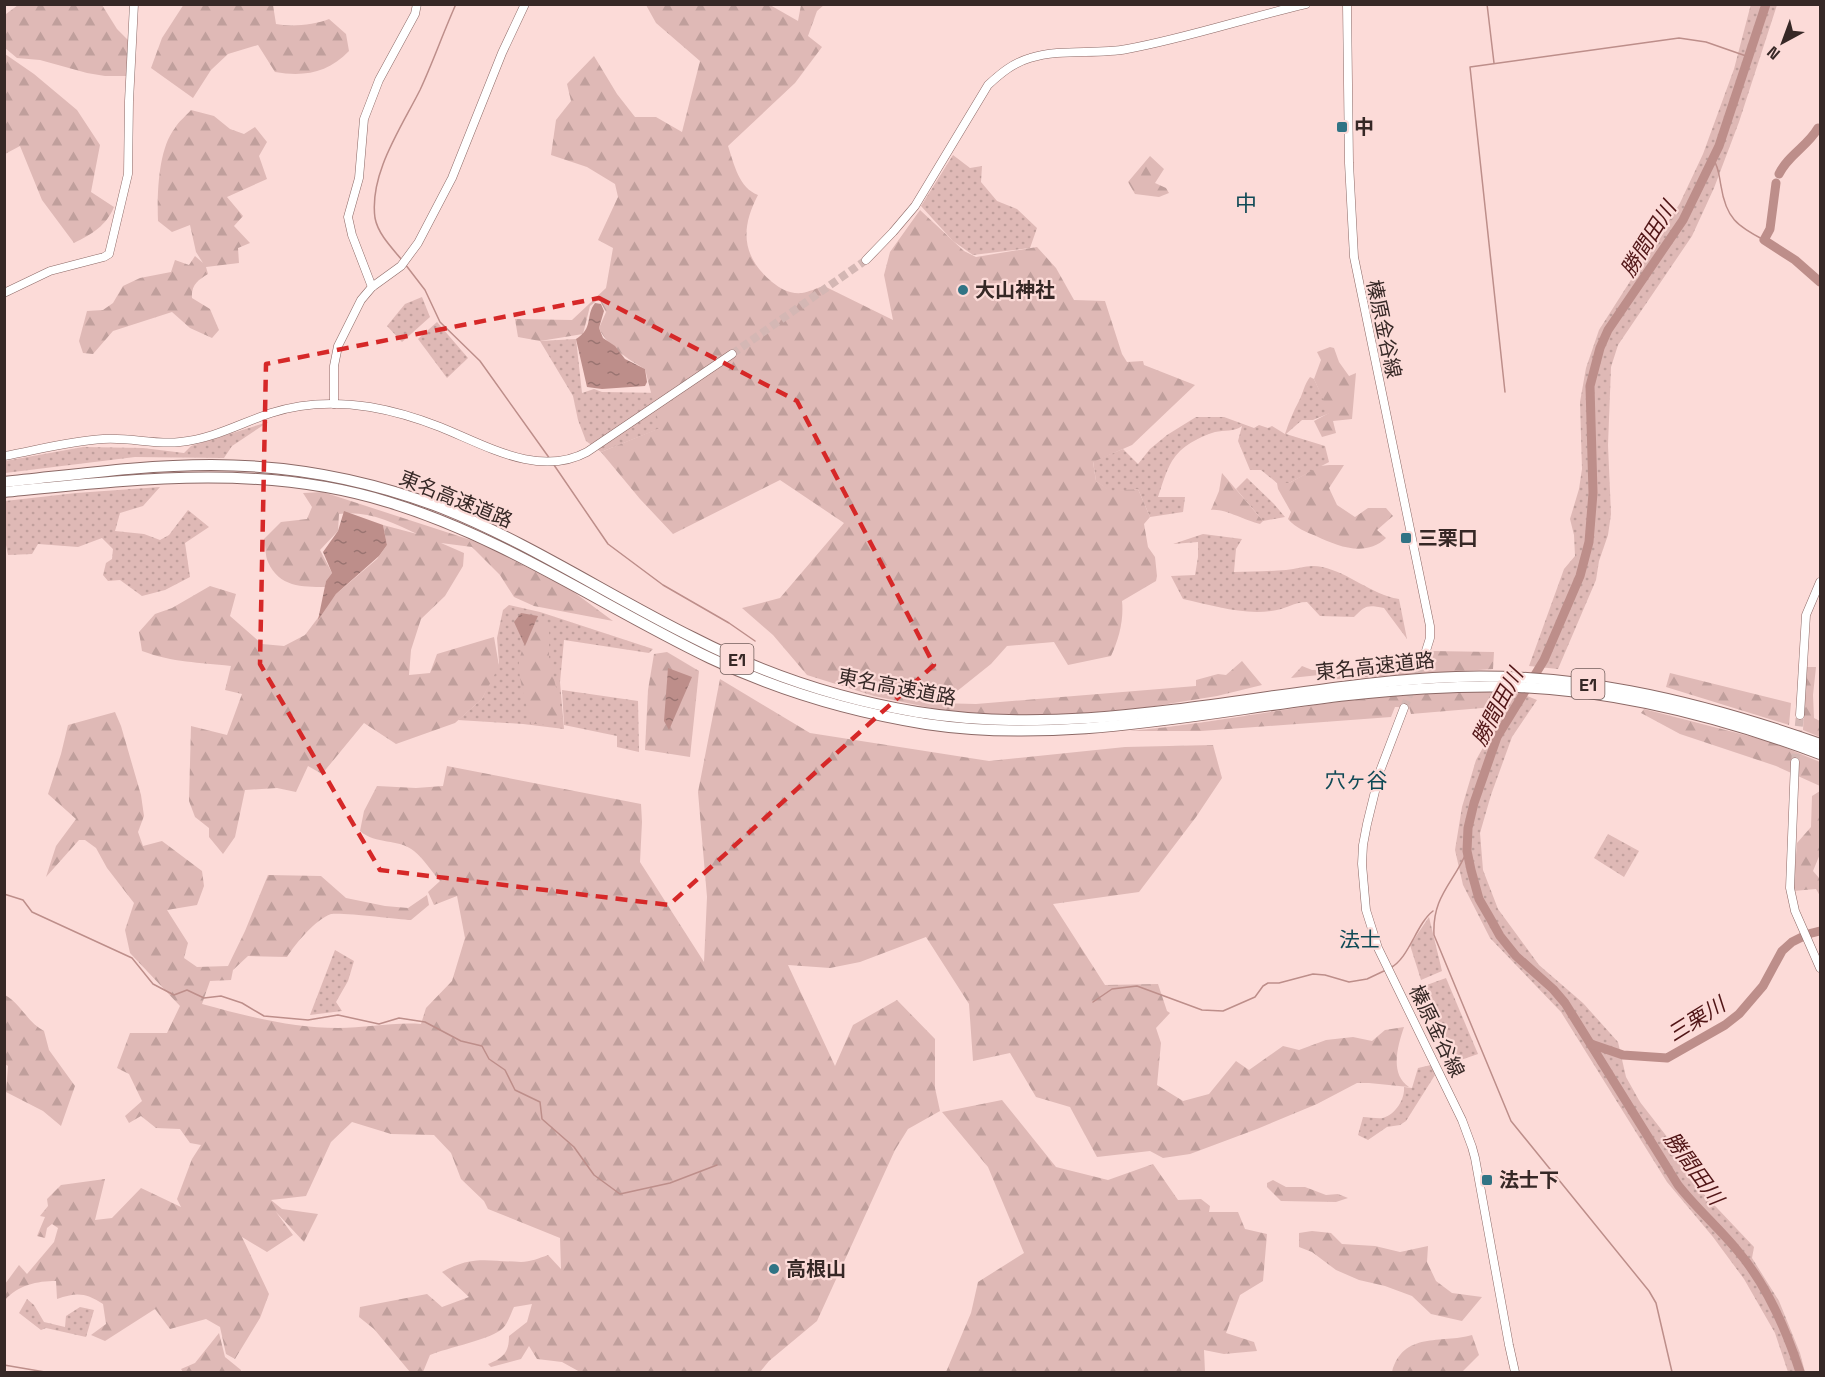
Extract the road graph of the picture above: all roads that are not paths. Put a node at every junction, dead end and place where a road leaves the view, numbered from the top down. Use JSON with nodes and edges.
{"nodes":[{"id":1,"x":134,"y":4,"type":"edge"},
{"id":2,"x":417,"y":4,"type":"edge"},
{"id":3,"x":525,"y":4,"type":"edge"},
{"id":4,"x":1306,"y":4,"type":"edge"},
{"id":5,"x":1347,"y":4,"type":"edge"},
{"id":6,"x":866,"y":260,"type":"tunnel mouth"},
{"id":7,"x":372,"y":287,"type":"junction"},
{"id":8,"x":4,"y":294,"type":"edge"},
{"id":9,"x":732,"y":354,"type":"tunnel mouth"},
{"id":10,"x":334,"y":404,"type":"junction"},
{"id":11,"x":4,"y":456,"type":"edge"},
{"id":12,"x":4,"y":482,"type":"edge"},
{"id":13,"x":4,"y":492,"type":"edge"},
{"id":14,"x":1821,"y":582,"type":"edge"},
{"id":15,"x":1425,"y":654,"type":"tunnel mouth"},
{"id":16,"x":1499,"y":682,"type":"junction"},
{"id":17,"x":1674,"y":704,"type":"junction"},
{"id":18,"x":1404,"y":708,"type":"tunnel mouth"},
{"id":19,"x":1800,"y":715,"type":"tunnel mouth"},
{"id":20,"x":1821,"y":744,"type":"edge"},
{"id":21,"x":1821,"y":754,"type":"edge"},
{"id":22,"x":1796,"y":762,"type":"tunnel mouth"},
{"id":23,"x":1821,"y":968,"type":"edge"},
{"id":24,"x":1515,"y":1372,"type":"edge"}],
"edges":[{"from":1,"to":8,"type":"street"},
{"from":2,"to":7,"type":"street"},
{"from":3,"to":7,"type":"street"},
{"from":4,"to":6,"type":"street"},
{"from":5,"to":15,"type":"street","name":"榛原金谷線"},
{"from":7,"to":10,"type":"street"},
{"from":9,"to":10,"type":"street"},
{"from":10,"to":11,"type":"street"},
{"from":12,"to":16,"type":"highway","name":"東名高速道路","number":"E1"},
{"from":13,"to":16,"type":"highway","name":"東名高速道路","number":"E1"},
{"from":14,"to":19,"type":"street"},
{"from":16,"to":17,"type":"highway","name":"東名高速道路","number":"E1"},
{"from":17,"to":20,"type":"highway","name":"東名高速道路","number":"E1"},
{"from":17,"to":21,"type":"highway","name":"東名高速道路","number":"E1"},
{"from":18,"to":24,"type":"street","name":"榛原金谷線"},
{"from":22,"to":23,"type":"street"}]}
